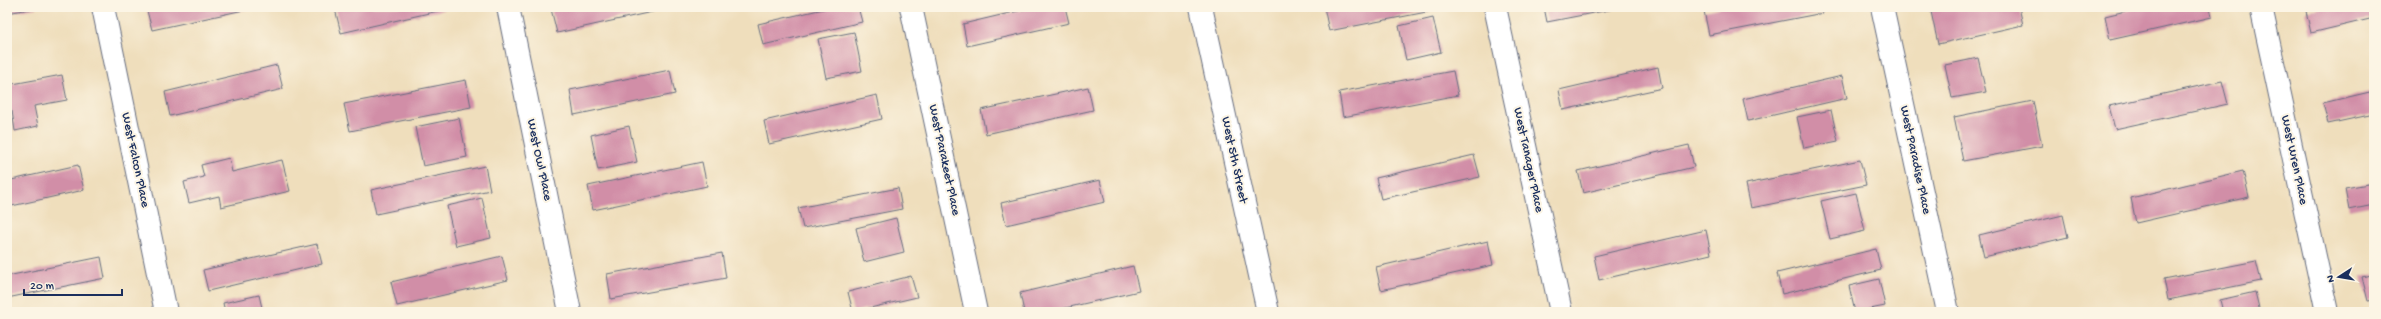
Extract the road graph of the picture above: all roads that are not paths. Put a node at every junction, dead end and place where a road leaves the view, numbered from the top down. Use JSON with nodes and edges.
{"nodes":[{"id":1,"x":103,"y":7,"type":"edge"},
{"id":2,"x":508,"y":7,"type":"edge"},
{"id":3,"x":911,"y":7,"type":"edge"},
{"id":4,"x":1201,"y":7,"type":"edge"},
{"id":5,"x":1495,"y":7,"type":"edge"},
{"id":6,"x":1882,"y":7,"type":"edge"},
{"id":7,"x":2261,"y":7,"type":"edge"},
{"id":8,"x":166,"y":312,"type":"edge"},
{"id":9,"x":570,"y":312,"type":"edge"},
{"id":10,"x":976,"y":312,"type":"edge"},
{"id":11,"x":1268,"y":312,"type":"edge"},
{"id":12,"x":1561,"y":312,"type":"edge"},
{"id":13,"x":1948,"y":312,"type":"edge"},
{"id":14,"x":2327,"y":312,"type":"edge"}],
"edges":[{"from":1,"to":8,"type":"street","name":"West Falcon Place"},
{"from":2,"to":9,"type":"street","name":"West Owl Place"},
{"from":3,"to":10,"type":"street","name":"West Parakeet Place"},
{"from":4,"to":11,"type":"street","name":"West 5th Street"},
{"from":5,"to":12,"type":"street","name":"West Tanager Place"},
{"from":6,"to":13,"type":"street","name":"West Paradise Place"},
{"from":7,"to":14,"type":"street","name":"West Wren Place"}]}
